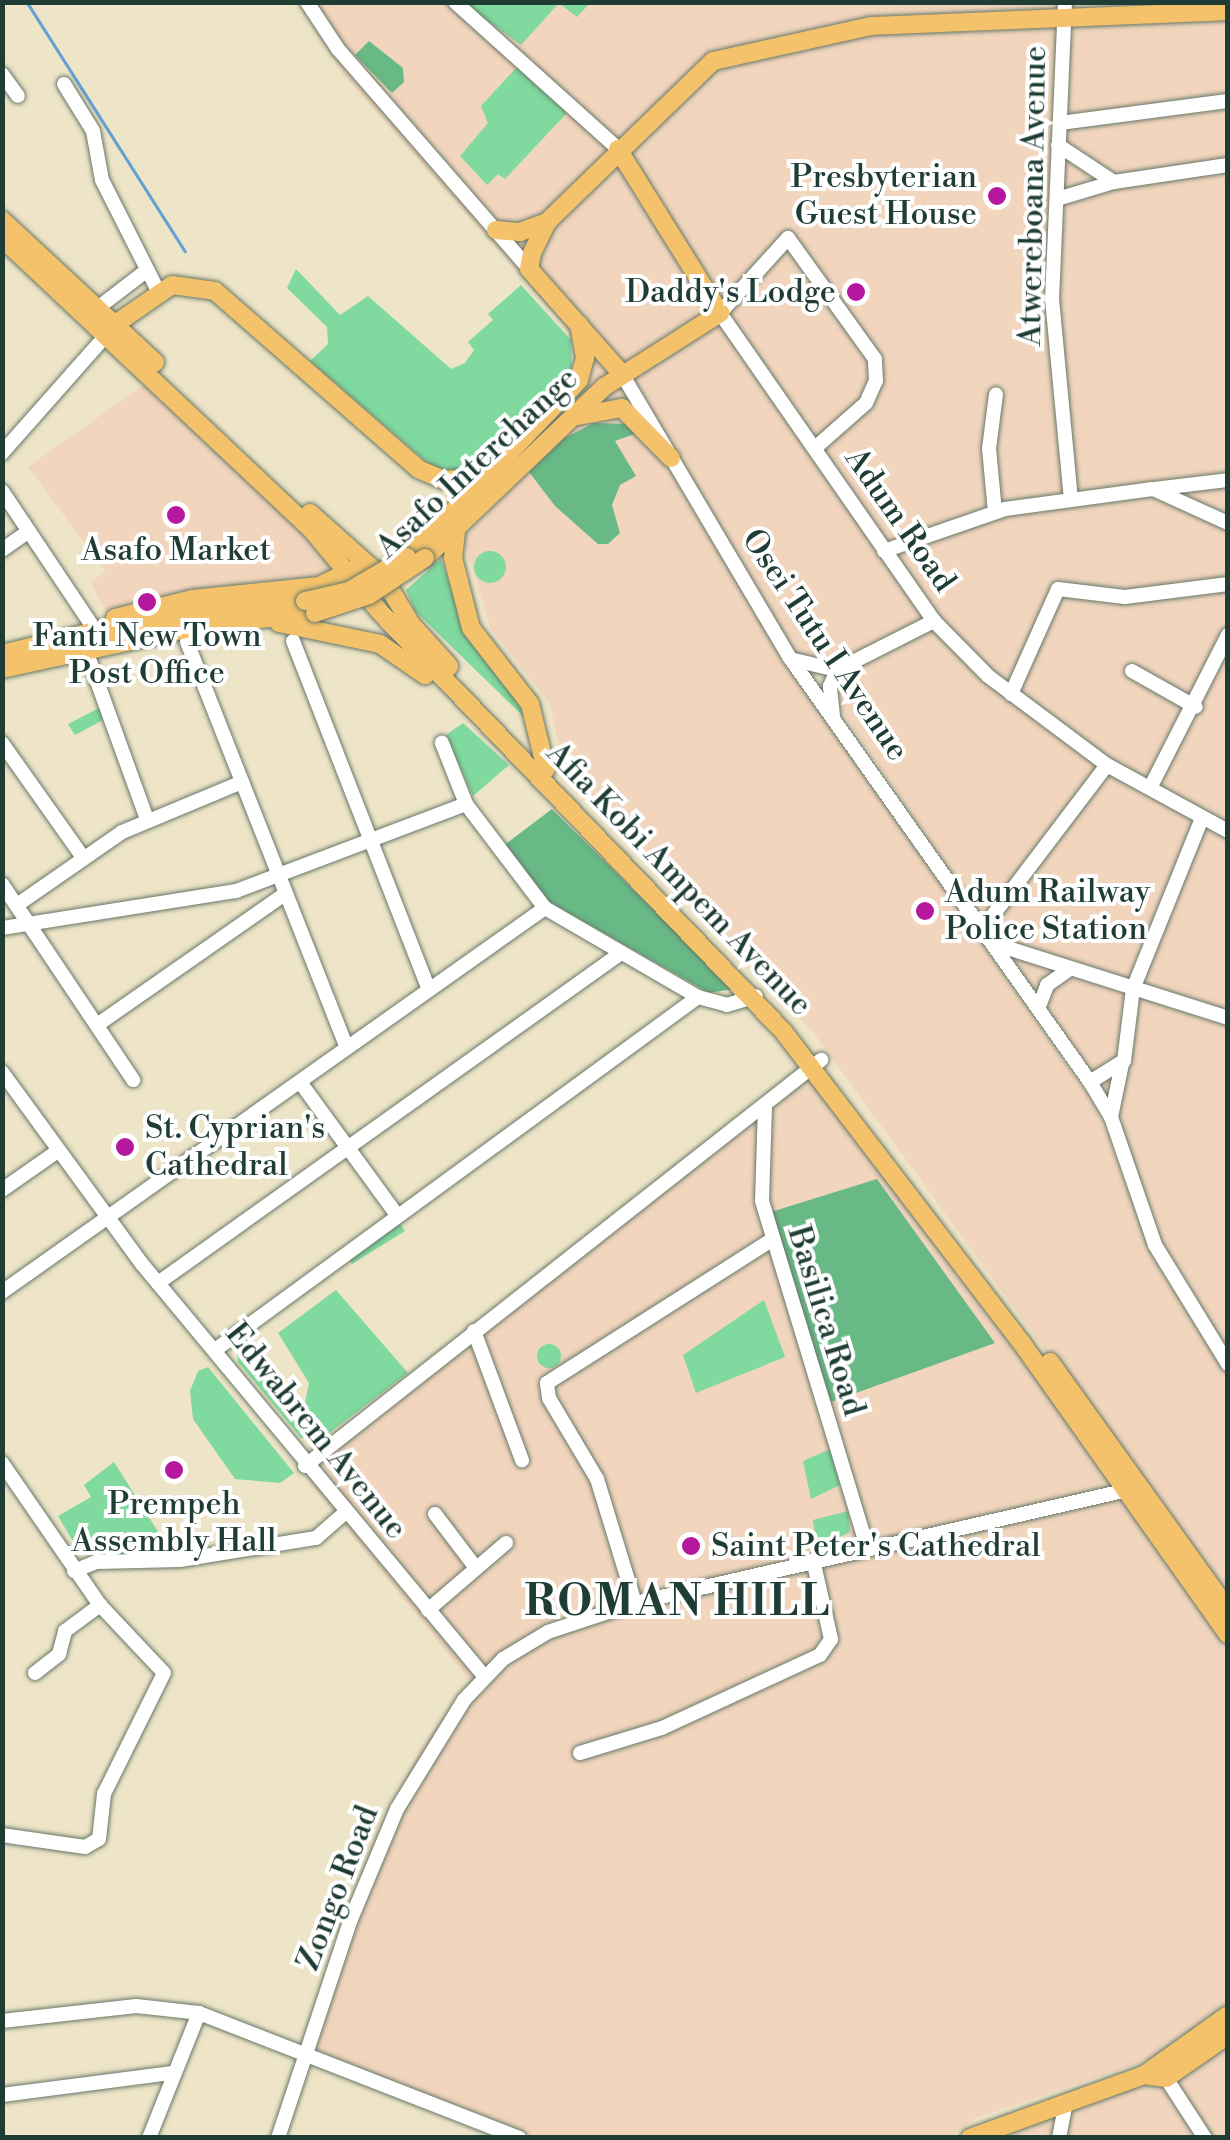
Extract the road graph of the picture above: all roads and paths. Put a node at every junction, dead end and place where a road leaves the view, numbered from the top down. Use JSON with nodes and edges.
{"nodes":[{"id":1,"x":455,"y":2,"type":"edge"},
{"id":2,"x":308,"y":3,"type":"edge"},
{"id":3,"x":1065,"y":8,"type":"edge"},
{"id":4,"x":1228,"y":11,"type":"edge"},
{"id":5,"x":2,"y":74,"type":"edge"},
{"id":6,"x":64,"y":84,"type":"dead end"},
{"id":7,"x":18,"y":96,"type":"dead end"},
{"id":8,"x":1228,"y":101,"type":"edge"},
{"id":9,"x":1060,"y":123,"type":"junction"},
{"id":10,"x":1058,"y":144,"type":"junction"},
{"id":11,"x":618,"y":149,"type":"junction"},
{"id":12,"x":1228,"y":165,"type":"edge"},
{"id":13,"x":1114,"y":182,"type":"junction"},
{"id":14,"x":1057,"y":199,"type":"junction"},
{"id":15,"x":2,"y":220,"type":"edge"},
{"id":16,"x":547,"y":222,"type":"junction"},
{"id":17,"x":496,"y":230,"type":"junction"},
{"id":18,"x":2,"y":238,"type":"edge"},
{"id":19,"x":529,"y":269,"type":"junction"},
{"id":20,"x":146,"y":271,"type":"junction"},
{"id":21,"x":158,"y":292,"type":"junction"},
{"id":22,"x":99,"y":307,"type":"junction"},
{"id":23,"x":720,"y":313,"type":"junction"},
{"id":24,"x":579,"y":325,"type":"junction"},
{"id":25,"x":112,"y":328,"type":"junction"},
{"id":26,"x":622,"y":374,"type":"junction"},
{"id":27,"x":996,"y":394,"type":"dead end"},
{"id":28,"x":564,"y":422,"type":"junction"},
{"id":29,"x":815,"y":448,"type":"junction"},
{"id":30,"x":522,"y":452,"type":"junction"},
{"id":31,"x":2,"y":453,"type":"edge"},
{"id":32,"x":671,"y":458,"type":"junction"},
{"id":33,"x":486,"y":476,"type":"junction"},
{"id":34,"x":1228,"y":480,"type":"edge"},
{"id":35,"x":1152,"y":490,"type":"junction"},
{"id":36,"x":2,"y":492,"type":"edge"},
{"id":37,"x":1071,"y":499,"type":"junction"},
{"id":38,"x":995,"y":512,"type":"junction"},
{"id":39,"x":1228,"y":523,"type":"edge"},
{"id":40,"x":456,"y":531,"type":"junction"},
{"id":41,"x":29,"y":532,"type":"junction"},
{"id":42,"x":2,"y":550,"type":"edge"},
{"id":43,"x":884,"y":551,"type":"junction"},
{"id":44,"x":370,"y":565,"type":"junction"},
{"id":45,"x":348,"y":574,"type":"junction"},
{"id":46,"x":1228,"y":584,"type":"edge"},
{"id":47,"x":310,"y":607,"type":"junction"},
{"id":48,"x":202,"y":619,"type":"junction"},
{"id":49,"x":249,"y":620,"type":"junction"},
{"id":50,"x":934,"y":621,"type":"junction"},
{"id":51,"x":99,"y":630,"type":"junction"},
{"id":52,"x":1228,"y":636,"type":"edge"},
{"id":53,"x":293,"y":641,"type":"dead end"},
{"id":54,"x":188,"y":642,"type":"dead end"},
{"id":55,"x":85,"y":648,"type":"junction"},
{"id":56,"x":2,"y":654,"type":"edge"},
{"id":57,"x":790,"y":658,"type":"junction"},
{"id":58,"x":2,"y":670,"type":"edge"},
{"id":59,"x":837,"y":670,"type":"junction"},
{"id":60,"x":1132,"y":671,"type":"dead end"},
{"id":61,"x":1011,"y":694,"type":"junction"},
{"id":62,"x":1196,"y":706,"type":"junction"},
{"id":63,"x":833,"y":717,"type":"junction"},
{"id":64,"x":442,"y":743,"type":"dead end"},
{"id":65,"x":2,"y":744,"type":"edge"},
{"id":66,"x":515,"y":750,"type":"junction"},
{"id":67,"x":1107,"y":764,"type":"junction"},
{"id":68,"x":546,"y":770,"type":"junction"},
{"id":69,"x":242,"y":782,"type":"junction"},
{"id":70,"x":1150,"y":788,"type":"junction"},
{"id":71,"x":466,"y":804,"type":"junction"},
{"id":72,"x":147,"y":819,"type":"junction"},
{"id":73,"x":1201,"y":821,"type":"junction"},
{"id":74,"x":1228,"y":832,"type":"edge"},
{"id":75,"x":370,"y":841,"type":"junction"},
{"id":76,"x":82,"y":856,"type":"junction"},
{"id":77,"x":278,"y":878,"type":"junction"},
{"id":78,"x":2,"y":884,"type":"edge"},
{"id":79,"x":285,"y":894,"type":"junction"},
{"id":80,"x":18,"y":904,"type":"junction"},
{"id":81,"x":545,"y":908,"type":"junction"},
{"id":82,"x":27,"y":920,"type":"junction"},
{"id":83,"x":984,"y":927,"type":"junction"},
{"id":84,"x":2,"y":928,"type":"edge"},
{"id":85,"x":994,"y":944,"type":"junction"},
{"id":86,"x":621,"y":953,"type":"junction"},
{"id":87,"x":1071,"y":968,"type":"junction"},
{"id":88,"x":429,"y":989,"type":"junction"},
{"id":89,"x":1133,"y":989,"type":"junction"},
{"id":90,"x":755,"y":996,"type":"junction"},
{"id":91,"x":698,"y":997,"type":"junction"},
{"id":92,"x":1038,"y":1009,"type":"junction"},
{"id":93,"x":1228,"y":1018,"type":"edge"},
{"id":94,"x":96,"y":1025,"type":"junction"},
{"id":95,"x":347,"y":1048,"type":"junction"},
{"id":96,"x":817,"y":1063,"type":"junction"},
{"id":97,"x":1122,"y":1064,"type":"junction"},
{"id":98,"x":133,"y":1080,"type":"dead end"},
{"id":99,"x":300,"y":1082,"type":"junction"},
{"id":100,"x":1090,"y":1082,"type":"junction"},
{"id":101,"x":5,"y":1083,"type":"edge"},
{"id":102,"x":765,"y":1106,"type":"junction"},
{"id":103,"x":1111,"y":1117,"type":"junction"},
{"id":104,"x":741,"y":1124,"type":"junction"},
{"id":105,"x":762,"y":1147,"type":"junction"},
{"id":106,"x":348,"y":1148,"type":"junction"},
{"id":107,"x":58,"y":1151,"type":"junction"},
{"id":108,"x":2,"y":1190,"type":"edge"},
{"id":109,"x":398,"y":1216,"type":"junction"},
{"id":110,"x":108,"y":1218,"type":"junction"},
{"id":111,"x":772,"y":1239,"type":"junction"},
{"id":112,"x":158,"y":1283,"type":"junction"},
{"id":113,"x":2,"y":1292,"type":"edge"},
{"id":114,"x":474,"y":1332,"type":"junction"},
{"id":115,"x":1228,"y":1338,"type":"edge"},
{"id":116,"x":215,"y":1350,"type":"junction"},
{"id":117,"x":1225,"y":1360,"type":"edge"},
{"id":118,"x":522,"y":1460,"type":"dead end"},
{"id":119,"x":2,"y":1463,"type":"edge"},
{"id":120,"x":305,"y":1466,"type":"junction"},
{"id":121,"x":8,"y":1483,"type":"edge"},
{"id":122,"x":1134,"y":1489,"type":"junction"},
{"id":123,"x":345,"y":1513,"type":"junction"},
{"id":124,"x":436,"y":1514,"type":"dead end"},
{"id":125,"x":506,"y":1543,"type":"dead end"},
{"id":126,"x":868,"y":1547,"type":"junction"},
{"id":127,"x":813,"y":1560,"type":"junction"},
{"id":128,"x":476,"y":1568,"type":"junction"},
{"id":129,"x":74,"y":1571,"type":"junction"},
{"id":130,"x":635,"y":1603,"type":"junction"},
{"id":131,"x":100,"y":1605,"type":"junction"},
{"id":132,"x":428,"y":1610,"type":"junction"},
{"id":133,"x":1228,"y":1610,"type":"edge"},
{"id":134,"x":1228,"y":1634,"type":"edge"},
{"id":135,"x":35,"y":1673,"type":"dead end"},
{"id":136,"x":484,"y":1676,"type":"junction"},
{"id":137,"x":580,"y":1752,"type":"dead end"},
{"id":138,"x":2,"y":1835,"type":"edge"},
{"id":139,"x":199,"y":2013,"type":"junction"},
{"id":140,"x":1228,"y":2014,"type":"edge"},
{"id":141,"x":2,"y":2021,"type":"edge"},
{"id":142,"x":1228,"y":2035,"type":"edge"},
{"id":143,"x":308,"y":2054,"type":"junction"},
{"id":144,"x":171,"y":2073,"type":"junction"},
{"id":145,"x":1144,"y":2075,"type":"junction"},
{"id":146,"x":1166,"y":2078,"type":"junction"},
{"id":147,"x":2,"y":2095,"type":"edge"},
{"id":148,"x":1066,"y":2103,"type":"junction"},
{"id":149,"x":149,"y":2138,"type":"edge"},
{"id":150,"x":278,"y":2138,"type":"edge"},
{"id":151,"x":520,"y":2138,"type":"edge"},
{"id":152,"x":970,"y":2138,"type":"edge"},
{"id":153,"x":1059,"y":2138,"type":"edge"},
{"id":154,"x":1205,"y":2138,"type":"edge"}],
"edges":[{"from":1,"to":11,"type":"street"},
{"from":2,"to":17,"type":"street","name":"Osei Tutu I Avenue"},
{"from":3,"to":4,"type":"main road"},
{"from":3,"to":9,"type":"street","name":"Atwereboana Avenue"},
{"from":3,"to":11,"type":"main road"},
{"from":5,"to":7,"type":"street"},
{"from":6,"to":20,"type":"street"},
{"from":8,"to":9,"type":"street"},
{"from":9,"to":10,"type":"street","name":"Atwereboana Avenue"},
{"from":10,"to":13,"type":"street"},
{"from":10,"to":14,"type":"street","name":"Atwereboana Avenue"},
{"from":11,"to":16,"type":"main road"},
{"from":11,"to":23,"type":"main road","name":"Adum Road"},
{"from":12,"to":13,"type":"street"},
{"from":13,"to":14,"type":"street"},
{"from":14,"to":37,"type":"street","name":"Atwereboana Avenue"},
{"from":15,"to":22,"type":"main road","name":"Afia Kobi Ampem Avenue"},
{"from":16,"to":17,"type":"main road"},
{"from":16,"to":19,"type":"main road"},
{"from":17,"to":19,"type":"street","name":"Osei Tutu I Avenue"},
{"from":18,"to":25,"type":"main road","name":"Afia Kobi Ampem Avenue"},
{"from":19,"to":24,"type":"main road","name":"Osei Tutu I Avenue"},
{"from":20,"to":21,"type":"street"},
{"from":20,"to":22,"type":"street"},
{"from":21,"to":25,"type":"main road"},
{"from":21,"to":33,"type":"main road"},
{"from":22,"to":25,"type":"main road","name":"Afia Kobi Ampem Avenue"},
{"from":23,"to":26,"type":"main road","name":"Asafo Interchange"},
{"from":23,"to":29,"type":"street","name":"Adum Road"},
{"from":23,"to":29,"type":"street"},
{"from":24,"to":26,"type":"main road","name":"Osei Tutu I Avenue"},
{"from":24,"to":30,"type":"main road","name":"Asafo Interchange"},
{"from":25,"to":31,"type":"street"},
{"from":25,"to":44,"type":"main road","name":"Afia Kobi Ampem Avenue"},
{"from":25,"to":45,"type":"main road","name":"Afia Kobi Ampem Avenue"},
{"from":26,"to":28,"type":"main road","name":"Asafo Interchange"},
{"from":26,"to":32,"type":"street","name":"Osei Tutu I Avenue"},
{"from":27,"to":38,"type":"street"},
{"from":28,"to":30,"type":"main road","name":"Asafo Interchange"},
{"from":28,"to":32,"type":"main road"},
{"from":29,"to":43,"type":"street","name":"Adum Road"},
{"from":30,"to":33,"type":"main road","name":"Asafo Interchange"},
{"from":30,"to":40,"type":"main road","name":"Asafo Interchange"},
{"from":32,"to":57,"type":"street","name":"Osei Tutu I Avenue"},
{"from":33,"to":47,"type":"main road","name":"Asafo Interchange","bridge":true},
{"from":34,"to":35,"type":"street"},
{"from":35,"to":37,"type":"street"},
{"from":35,"to":39,"type":"street"},
{"from":36,"to":41,"type":"street"},
{"from":37,"to":38,"type":"street"},
{"from":38,"to":43,"type":"street"},
{"from":40,"to":47,"type":"main road","name":"Asafo Interchange","bridge":true},
{"from":40,"to":68,"type":"main road"},
{"from":41,"to":42,"type":"street"},
{"from":41,"to":51,"type":"street"},
{"from":43,"to":50,"type":"street","name":"Adum Road"},
{"from":44,"to":45,"type":"main road"},
{"from":44,"to":68,"type":"main road","name":"Afia Kobi Ampem Avenue"},
{"from":45,"to":51,"type":"main road"},
{"from":45,"to":66,"type":"main road","name":"Afia Kobi Ampem Avenue"},
{"from":46,"to":61,"type":"street"},
{"from":47,"to":48,"type":"main road"},
{"from":47,"to":49,"type":"main road"},
{"from":48,"to":49,"type":"main road"},
{"from":48,"to":51,"type":"main road"},
{"from":48,"to":55,"type":"main road"},
{"from":49,"to":66,"type":"main road"},
{"from":50,"to":59,"type":"street"},
{"from":50,"to":61,"type":"street","name":"Adum Road"},
{"from":51,"to":56,"type":"main road"},
{"from":52,"to":62,"type":"street"},
{"from":53,"to":75,"type":"street"},
{"from":54,"to":69,"type":"street"},
{"from":55,"to":58,"type":"main road"},
{"from":55,"to":72,"type":"street"},
{"from":57,"to":59,"type":"street"},
{"from":57,"to":63,"type":"street","name":"Osei Tutu I Avenue"},
{"from":59,"to":63,"type":"street"},
{"from":60,"to":62,"type":"street"},
{"from":61,"to":67,"type":"street","name":"Adum Road"},
{"from":62,"to":70,"type":"street"},
{"from":63,"to":83,"type":"street","name":"Osei Tutu I Avenue"},
{"from":64,"to":71,"type":"street"},
{"from":65,"to":76,"type":"street"},
{"from":66,"to":90,"type":"main road","name":"Afia Kobi Ampem Avenue"},
{"from":67,"to":70,"type":"street","name":"Adum Road"},
{"from":67,"to":83,"type":"street"},
{"from":68,"to":90,"type":"main road","name":"Afia Kobi Ampem Avenue"},
{"from":69,"to":72,"type":"street"},
{"from":69,"to":77,"type":"street"},
{"from":70,"to":73,"type":"street","name":"Adum Road"},
{"from":71,"to":75,"type":"street"},
{"from":71,"to":81,"type":"street"},
{"from":72,"to":76,"type":"street"},
{"from":73,"to":74,"type":"street","name":"Adum Road"},
{"from":73,"to":89,"type":"street"},
{"from":75,"to":77,"type":"street"},
{"from":75,"to":88,"type":"street"},
{"from":76,"to":80,"type":"street"},
{"from":77,"to":79,"type":"street"},
{"from":77,"to":82,"type":"street"},
{"from":78,"to":80,"type":"street"},
{"from":79,"to":94,"type":"street"},
{"from":79,"to":95,"type":"street"},
{"from":80,"to":82,"type":"street"},
{"from":81,"to":86,"type":"street"},
{"from":81,"to":88,"type":"street"},
{"from":82,"to":84,"type":"street"},
{"from":82,"to":94,"type":"street"},
{"from":83,"to":85,"type":"street","name":"Osei Tutu I Avenue"},
{"from":85,"to":87,"type":"street"},
{"from":85,"to":92,"type":"street","name":"Osei Tutu I Avenue"},
{"from":86,"to":91,"type":"street"},
{"from":86,"to":106,"type":"street"},
{"from":87,"to":89,"type":"street"},
{"from":87,"to":92,"type":"street"},
{"from":88,"to":95,"type":"street"},
{"from":89,"to":93,"type":"street"},
{"from":89,"to":97,"type":"street"},
{"from":90,"to":91,"type":"street"},
{"from":90,"to":96,"type":"main road","name":"Afia Kobi Ampem Avenue"},
{"from":91,"to":109,"type":"street"},
{"from":92,"to":100,"type":"street","name":"Osei Tutu I Avenue"},
{"from":94,"to":98,"type":"street"},
{"from":95,"to":99,"type":"street"},
{"from":96,"to":102,"type":"street"},
{"from":96,"to":122,"type":"main road","name":"Afia Kobi Ampem Avenue"},
{"from":97,"to":100,"type":"street"},
{"from":97,"to":103,"type":"street"},
{"from":99,"to":106,"type":"street"},
{"from":99,"to":110,"type":"street"},
{"from":100,"to":103,"type":"street","name":"Osei Tutu I Avenue"},
{"from":101,"to":107,"type":"street","name":"Edwabrem Avenue"},
{"from":102,"to":104,"type":"street"},
{"from":102,"to":105,"type":"street","name":"Basilica Road"},
{"from":103,"to":117,"type":"street","name":"Osei Tutu I Avenue"},
{"from":104,"to":105,"type":"street"},
{"from":104,"to":114,"type":"street"},
{"from":105,"to":111,"type":"street","name":"Basilica Road"},
{"from":106,"to":109,"type":"street"},
{"from":106,"to":112,"type":"street"},
{"from":107,"to":108,"type":"street"},
{"from":107,"to":110,"type":"street","name":"Edwabrem Avenue"},
{"from":109,"to":116,"type":"street"},
{"from":110,"to":112,"type":"street","name":"Edwabrem Avenue"},
{"from":110,"to":113,"type":"street"},
{"from":111,"to":126,"type":"street","name":"Basilica Road"},
{"from":111,"to":130,"type":"street"},
{"from":112,"to":116,"type":"street","name":"Edwabrem Avenue"},
{"from":114,"to":118,"type":"street"},
{"from":114,"to":120,"type":"street"},
{"from":115,"to":117,"type":"street"},
{"from":116,"to":120,"type":"street","name":"Edwabrem Avenue"},
{"from":119,"to":121,"type":"street"},
{"from":120,"to":123,"type":"street","name":"Edwabrem Avenue"},
{"from":121,"to":129,"type":"street"},
{"from":122,"to":126,"type":"street","name":"Zongo Road"},
{"from":122,"to":133,"type":"main road","name":"Afia Kobi Ampem Avenue"},
{"from":122,"to":134,"type":"main road","name":"Afia Kobi Ampem Avenue"},
{"from":123,"to":129,"type":"street"},
{"from":123,"to":132,"type":"street","name":"Edwabrem Avenue"},
{"from":124,"to":128,"type":"street"},
{"from":125,"to":128,"type":"street"},
{"from":126,"to":127,"type":"street","name":"Zongo Road"},
{"from":127,"to":130,"type":"street","name":"Zongo Road"},
{"from":127,"to":137,"type":"street"},
{"from":128,"to":132,"type":"street"},
{"from":129,"to":131,"type":"street"},
{"from":130,"to":136,"type":"street","name":"Zongo Road"},
{"from":131,"to":135,"type":"street"},
{"from":131,"to":138,"type":"street"},
{"from":132,"to":136,"type":"street","name":"Edwabrem Avenue"},
{"from":136,"to":143,"type":"street","name":"Zongo Road"},
{"from":139,"to":141,"type":"street"},
{"from":139,"to":143,"type":"street"},
{"from":139,"to":144,"type":"street"},
{"from":140,"to":145,"type":"main road"},
{"from":142,"to":146,"type":"main road"},
{"from":143,"to":150,"type":"street","name":"Zongo Road"},
{"from":143,"to":151,"type":"street"},
{"from":144,"to":147,"type":"street"},
{"from":144,"to":149,"type":"street"},
{"from":145,"to":146,"type":"main road"},
{"from":145,"to":148,"type":"main road"},
{"from":146,"to":154,"type":"street"},
{"from":148,"to":152,"type":"main road"},
{"from":148,"to":153,"type":"street"}]}
